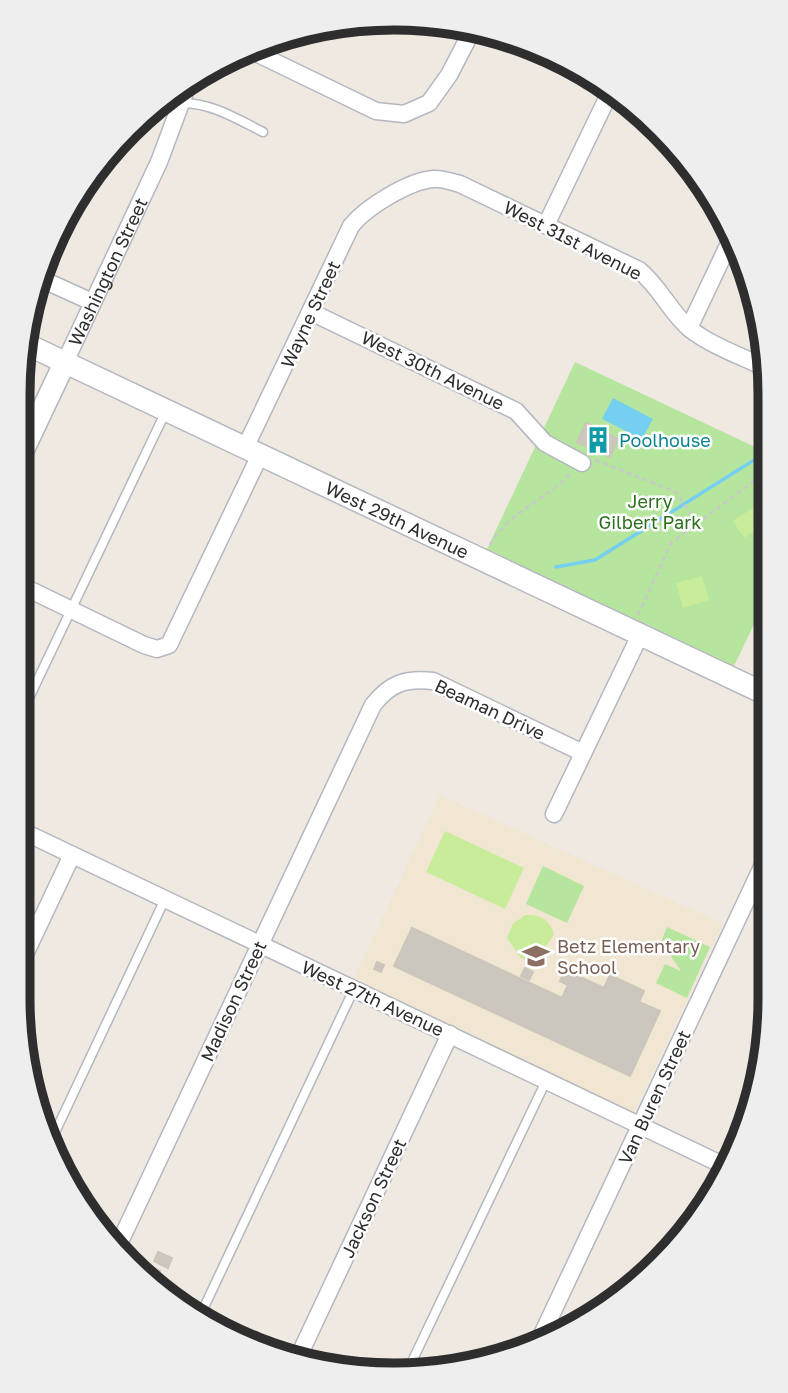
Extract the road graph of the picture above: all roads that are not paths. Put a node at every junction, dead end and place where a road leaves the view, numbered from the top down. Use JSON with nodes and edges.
{"nodes":[{"id":1,"x":469,"y":38,"type":"edge"},
{"id":2,"x":260,"y":55,"type":"edge"},
{"id":3,"x":607,"y":99,"type":"edge"},
{"id":4,"x":179,"y":100,"type":"edge"},
{"id":5,"x":173,"y":104,"type":"edge"},
{"id":6,"x":264,"y":132,"type":"dead end"},
{"id":7,"x":392,"y":195,"type":"joint"},
{"id":8,"x":546,"y":225,"type":"junction"},
{"id":9,"x":727,"y":247,"type":"edge"},
{"id":10,"x":48,"y":281,"type":"edge"},
{"id":11,"x":92,"y":302,"type":"junction"},
{"id":12,"x":311,"y":312,"type":"junction"},
{"id":13,"x":690,"y":328,"type":"junction"},
{"id":14,"x":33,"y":346,"type":"edge"},
{"id":15,"x":65,"y":362,"type":"junction"},
{"id":16,"x":756,"y":364,"type":"edge"},
{"id":17,"x":166,"y":411,"type":"junction"},
{"id":18,"x":30,"y":436,"type":"edge"},
{"id":19,"x":253,"y":452,"type":"junction"},
{"id":20,"x":582,"y":463,"type":"road end"},
{"id":21,"x":30,"y":590,"type":"edge"},
{"id":22,"x":72,"y":609,"type":"junction"},
{"id":23,"x":635,"y":633,"type":"junction"},
{"id":24,"x":758,"y":690,"type":"edge"},
{"id":25,"x":30,"y":696,"type":"edge"},
{"id":26,"x":583,"y":753,"type":"junction"},
{"id":27,"x":350,"y":754,"type":"joint"},
{"id":28,"x":554,"y":814,"type":"dead end"},
{"id":29,"x":30,"y":835,"type":"edge"},
{"id":30,"x":72,"y":855,"type":"junction"},
{"id":31,"x":758,"y":876,"type":"edge"},
{"id":32,"x":165,"y":899,"type":"junction"},
{"id":33,"x":30,"y":944,"type":"edge"},
{"id":34,"x":260,"y":944,"type":"junction"},
{"id":35,"x":354,"y":989,"type":"junction"},
{"id":36,"x":450,"y":1034,"type":"junction"},
{"id":37,"x":546,"y":1081,"type":"junction"},
{"id":38,"x":641,"y":1126,"type":"junction"},
{"id":39,"x":55,"y":1132,"type":"edge"},
{"id":40,"x":719,"y":1163,"type":"edge"},
{"id":41,"x":121,"y":1240,"type":"edge"},
{"id":42,"x":203,"y":1309,"type":"edge"},
{"id":43,"x":544,"y":1331,"type":"edge"},
{"id":44,"x":301,"y":1351,"type":"edge"},
{"id":45,"x":412,"y":1362,"type":"edge"}],
"edges":[{"from":1,"to":2,"type":"street"},
{"from":3,"to":8,"type":"street"},
{"from":4,"to":6,"type":"lane"},
{"from":5,"to":11,"type":"street","name":"Washington Street"},
{"from":7,"to":8,"type":"street","name":"West 31st Avenue"},
{"from":7,"to":12,"type":"street","name":"Wayne Street"},
{"from":8,"to":13,"type":"street","name":"West 31st Avenue"},
{"from":9,"to":13,"type":"street"},
{"from":10,"to":11,"type":"street"},
{"from":11,"to":15,"type":"street","name":"Washington Street"},
{"from":12,"to":19,"type":"street","name":"Wayne Street"},
{"from":12,"to":20,"type":"street","name":"West 30th Avenue"},
{"from":13,"to":16,"type":"street","name":"West 31st Avenue"},
{"from":14,"to":15,"type":"street","name":"West 29th Avenue"},
{"from":15,"to":17,"type":"street","name":"West 29th Avenue"},
{"from":15,"to":18,"type":"street","name":"Washington Street"},
{"from":17,"to":19,"type":"street","name":"West 29th Avenue"},
{"from":17,"to":22,"type":"lane"},
{"from":19,"to":22,"type":"street","name":"Wayne Street"},
{"from":19,"to":23,"type":"street","name":"West 29th Avenue"},
{"from":21,"to":22,"type":"street"},
{"from":22,"to":25,"type":"lane"},
{"from":23,"to":24,"type":"street","name":"West 29th Avenue"},
{"from":23,"to":26,"type":"street"},
{"from":26,"to":27,"type":"street","name":"Beaman Drive"},
{"from":26,"to":28,"type":"street"},
{"from":27,"to":34,"type":"street","name":"Madison Street"},
{"from":29,"to":30,"type":"street","name":"West 27th Avenue"},
{"from":30,"to":32,"type":"street","name":"West 27th Avenue"},
{"from":30,"to":33,"type":"street"},
{"from":31,"to":38,"type":"street","name":"Van Buren Street"},
{"from":32,"to":34,"type":"street","name":"West 27th Avenue"},
{"from":32,"to":39,"type":"lane"},
{"from":34,"to":35,"type":"street","name":"West 27th Avenue"},
{"from":34,"to":41,"type":"street","name":"Madison Street"},
{"from":35,"to":36,"type":"street","name":"West 27th Avenue"},
{"from":35,"to":42,"type":"lane"},
{"from":36,"to":37,"type":"street","name":"West 27th Avenue"},
{"from":36,"to":44,"type":"street","name":"Jackson Street"},
{"from":37,"to":38,"type":"street","name":"West 27th Avenue"},
{"from":37,"to":45,"type":"lane"},
{"from":38,"to":40,"type":"street","name":"West 27th Avenue"},
{"from":38,"to":43,"type":"street","name":"Van Buren Street"}]}
